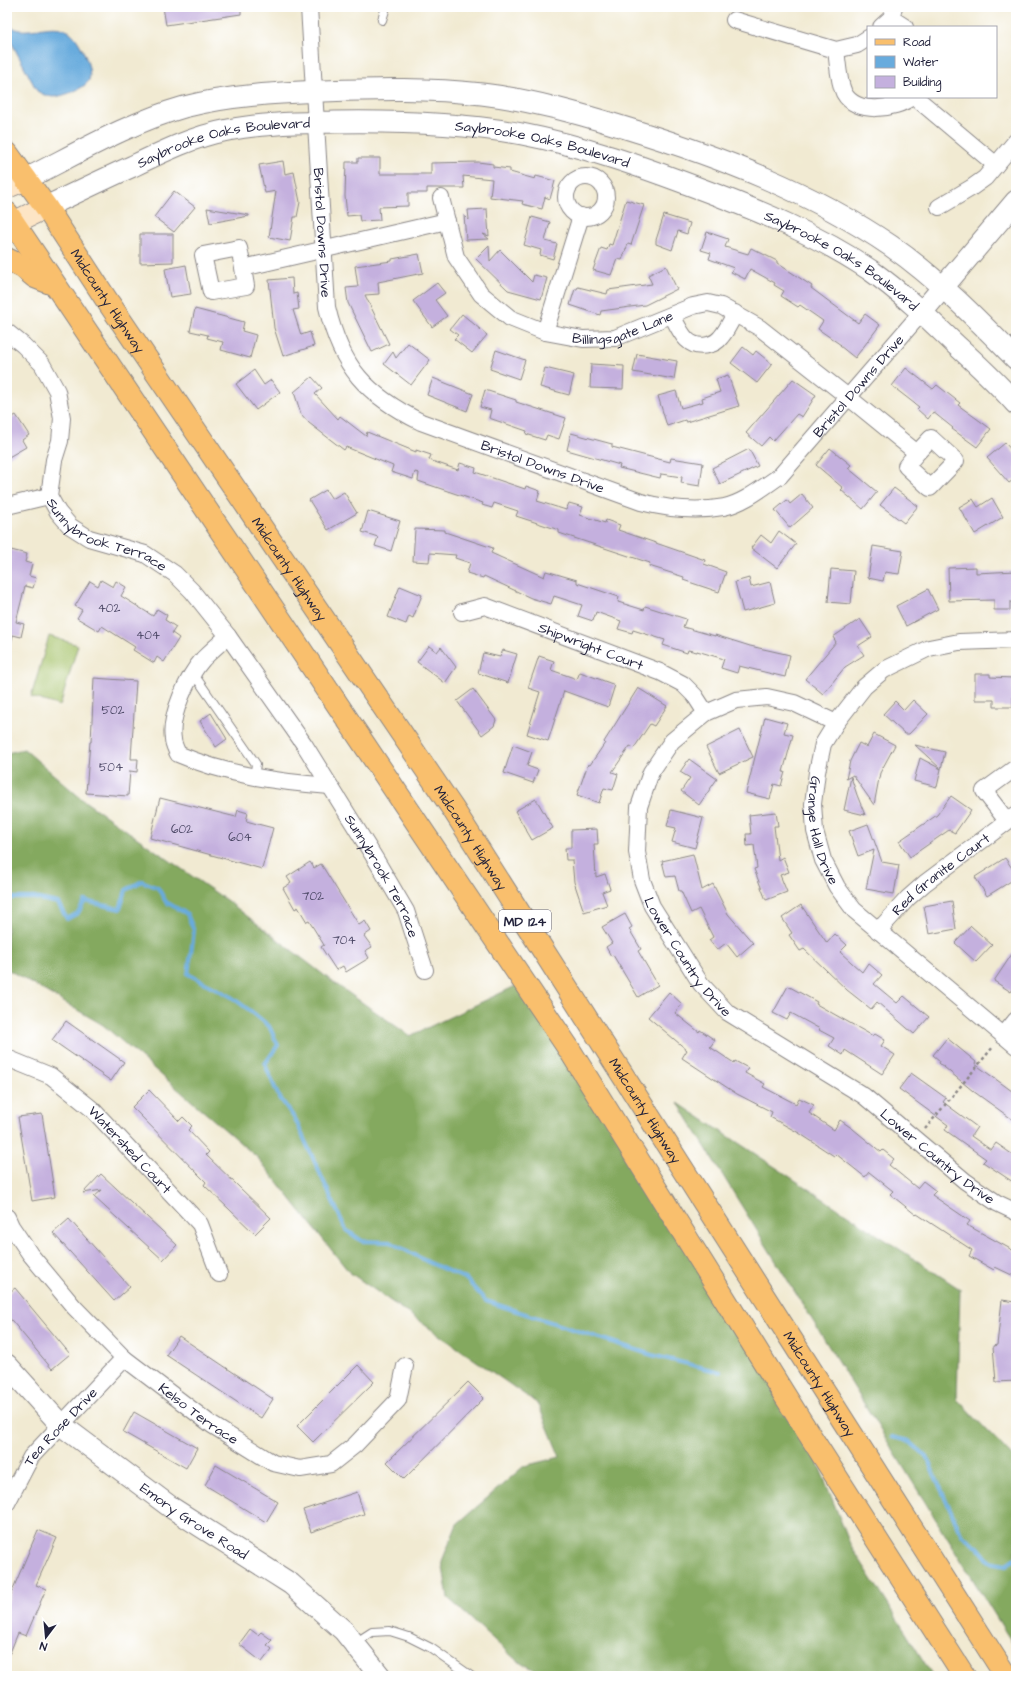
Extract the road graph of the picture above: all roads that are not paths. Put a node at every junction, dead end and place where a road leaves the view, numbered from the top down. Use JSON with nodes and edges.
{"nodes":[{"id":1,"x":309,"y":7,"type":"edge"},
{"id":2,"x":386,"y":7,"type":"edge"},
{"id":3,"x":889,"y":17,"type":"edge"},
{"id":4,"x":382,"y":20,"type":"dead end"},
{"id":5,"x":734,"y":20,"type":"dead end"},
{"id":6,"x":903,"y":26,"type":"edge"},
{"id":7,"x":867,"y":39,"type":"edge"},
{"id":8,"x":836,"y":50,"type":"junction"},
{"id":9,"x":314,"y":92,"type":"junction"},
{"id":10,"x":911,"y":98,"type":"edge"},
{"id":11,"x":917,"y":98,"type":"edge"},
{"id":12,"x":316,"y":123,"type":"junction"},
{"id":13,"x":1016,"y":141,"type":"edge"},
{"id":14,"x":7,"y":153,"type":"edge"},
{"id":15,"x":996,"y":165,"type":"junction"},
{"id":16,"x":16,"y":183,"type":"edge"},
{"id":17,"x":442,"y":198,"type":"dead end"},
{"id":18,"x":1016,"y":201,"type":"edge"},
{"id":19,"x":46,"y":207,"type":"junction"},
{"id":20,"x":939,"y":207,"type":"dead end"},
{"id":21,"x":581,"y":216,"type":"dead end"},
{"id":22,"x":9,"y":221,"type":"edge"},
{"id":23,"x":446,"y":221,"type":"junction"},
{"id":24,"x":323,"y":248,"type":"junction"},
{"id":25,"x":7,"y":259,"type":"edge"},
{"id":26,"x":243,"y":268,"type":"dead end"},
{"id":27,"x":56,"y":285,"type":"junction"},
{"id":28,"x":943,"y":287,"type":"junction"},
{"id":29,"x":922,"y":312,"type":"junction"},
{"id":30,"x":735,"y":313,"type":"junction"},
{"id":31,"x":672,"y":315,"type":"junction"},
{"id":32,"x":7,"y":332,"type":"edge"},
{"id":33,"x":545,"y":332,"type":"junction"},
{"id":34,"x":1016,"y":359,"type":"edge"},
{"id":35,"x":848,"y":397,"type":"junction"},
{"id":36,"x":1016,"y":404,"type":"edge"},
{"id":37,"x":917,"y":453,"type":"dead end"},
{"id":38,"x":48,"y":496,"type":"junction"},
{"id":39,"x":7,"y":506,"type":"edge"},
{"id":40,"x":462,"y":612,"type":"dead end"},
{"id":41,"x":228,"y":636,"type":"junction"},
{"id":42,"x":1016,"y":640,"type":"edge"},
{"id":43,"x":193,"y":673,"type":"junction"},
{"id":44,"x":706,"y":713,"type":"junction"},
{"id":45,"x":836,"y":723,"type":"junction"},
{"id":46,"x":1016,"y":772,"type":"edge"},
{"id":47,"x":254,"y":777,"type":"junction"},
{"id":48,"x":330,"y":786,"type":"junction"},
{"id":49,"x":1011,"y":818,"type":"edge"},
{"id":50,"x":878,"y":932,"type":"junction"},
{"id":51,"x":425,"y":970,"type":"dead end"},
{"id":52,"x":1016,"y":1020,"type":"edge"},
{"id":53,"x":1003,"y":1036,"type":"junction"},
{"id":54,"x":1016,"y":1046,"type":"edge"},
{"id":55,"x":7,"y":1059,"type":"edge"},
{"id":56,"x":1016,"y":1212,"type":"edge"},
{"id":57,"x":7,"y":1218,"type":"edge"},
{"id":58,"x":219,"y":1274,"type":"dead end"},
{"id":59,"x":124,"y":1358,"type":"junction"},
{"id":60,"x":7,"y":1365,"type":"edge"},
{"id":61,"x":406,"y":1366,"type":"dead end"},
{"id":62,"x":61,"y":1425,"type":"junction"},
{"id":63,"x":8,"y":1498,"type":"edge"},
{"id":64,"x":355,"y":1643,"type":"junction"},
{"id":65,"x":380,"y":1676,"type":"edge"},
{"id":66,"x":471,"y":1676,"type":"edge"},
{"id":67,"x":964,"y":1676,"type":"edge"},
{"id":68,"x":1006,"y":1676,"type":"edge"}],
"edges":[{"from":1,"to":9,"type":"street","name":"Bristol Downs Drive"},
{"from":2,"to":4,"type":"lane"},
{"from":3,"to":6,"type":"street"},
{"from":5,"to":8,"type":"street"},
{"from":7,"to":8,"type":"street"},
{"from":8,"to":10,"type":"street"},
{"from":9,"to":12,"type":"street","name":"Bristol Downs Drive"},
{"from":9,"to":16,"type":"street"},
{"from":9,"to":28,"type":"street"},
{"from":11,"to":15,"type":"street"},
{"from":12,"to":19,"type":"street","name":"Saybrooke Oaks Boulevard"},
{"from":12,"to":24,"type":"street","name":"Bristol Downs Drive"},
{"from":12,"to":29,"type":"street","name":"Saybrooke Oaks Boulevard"},
{"from":13,"to":15,"type":"street"},
{"from":14,"to":16,"type":"main road","name":"Midcounty Highway"},
{"from":15,"to":20,"type":"street"},
{"from":16,"to":19,"type":"main road","name":"Midcounty Highway","number":"MD 124"},
{"from":17,"to":23,"type":"street","name":"Billingsgate Lane"},
{"from":18,"to":28,"type":"street"},
{"from":19,"to":22,"type":"main road","name":"Saybrooke Oaks Boulevard"},
{"from":19,"to":68,"type":"main road","name":"Midcounty Highway","number":"MD 124"},
{"from":21,"to":33,"type":"street"},
{"from":22,"to":27,"type":"main road","number":"MD 124"},
{"from":23,"to":24,"type":"street"},
{"from":23,"to":33,"type":"street","name":"Billingsgate Lane"},
{"from":24,"to":26,"type":"street"},
{"from":24,"to":35,"type":"street","name":"Bristol Downs Drive"},
{"from":25,"to":27,"type":"main road"},
{"from":27,"to":67,"type":"main road","number":"MD 124"},
{"from":28,"to":29,"type":"street"},
{"from":28,"to":34,"type":"street"},
{"from":29,"to":35,"type":"street","name":"Bristol Downs Drive"},
{"from":29,"to":36,"type":"street","name":"Saybrooke Oaks Boulevard"},
{"from":30,"to":31,"type":"street","name":"Billingsgate Lane"},
{"from":30,"to":31,"type":"street"},
{"from":30,"to":35,"type":"street","name":"Billingsgate Lane"},
{"from":31,"to":33,"type":"street","name":"Billingsgate Lane"},
{"from":32,"to":38,"type":"street","name":"Sunnybrook Terrace"},
{"from":35,"to":37,"type":"street","name":"Billingsgate Lane"},
{"from":38,"to":39,"type":"street"},
{"from":38,"to":41,"type":"street","name":"Sunnybrook Terrace"},
{"from":40,"to":44,"type":"street","name":"Shipwright Court"},
{"from":41,"to":43,"type":"street"},
{"from":41,"to":48,"type":"street","name":"Sunnybrook Terrace"},
{"from":42,"to":45,"type":"street","name":"Grange Hall Drive"},
{"from":43,"to":47,"type":"lane"},
{"from":43,"to":47,"type":"street"},
{"from":44,"to":45,"type":"street","name":"Lower Country Drive"},
{"from":44,"to":56,"type":"street","name":"Lower Country Drive"},
{"from":45,"to":50,"type":"street","name":"Grange Hall Drive"},
{"from":46,"to":49,"type":"street","name":"Red Granite Court"},
{"from":47,"to":48,"type":"street"},
{"from":48,"to":51,"type":"street","name":"Sunnybrook Terrace"},
{"from":49,"to":50,"type":"street","name":"Red Granite Court"},
{"from":50,"to":53,"type":"street","name":"Grange Hall Drive"},
{"from":52,"to":53,"type":"street"},
{"from":53,"to":54,"type":"street","name":"Grange Hall Drive"},
{"from":55,"to":58,"type":"street","name":"Watershed Court"},
{"from":57,"to":59,"type":"street","name":"Kelso Terrace"},
{"from":59,"to":61,"type":"street","name":"Kelso Terrace"},
{"from":59,"to":62,"type":"street","name":"Tea Rose Drive"},
{"from":60,"to":62,"type":"street","name":"Emory Grove Road"},
{"from":62,"to":63,"type":"street","name":"Tea Rose Drive"},
{"from":62,"to":64,"type":"street","name":"Emory Grove Road"},
{"from":64,"to":65,"type":"street","name":"Emory Grove Road"},
{"from":64,"to":66,"type":"lane"}]}
